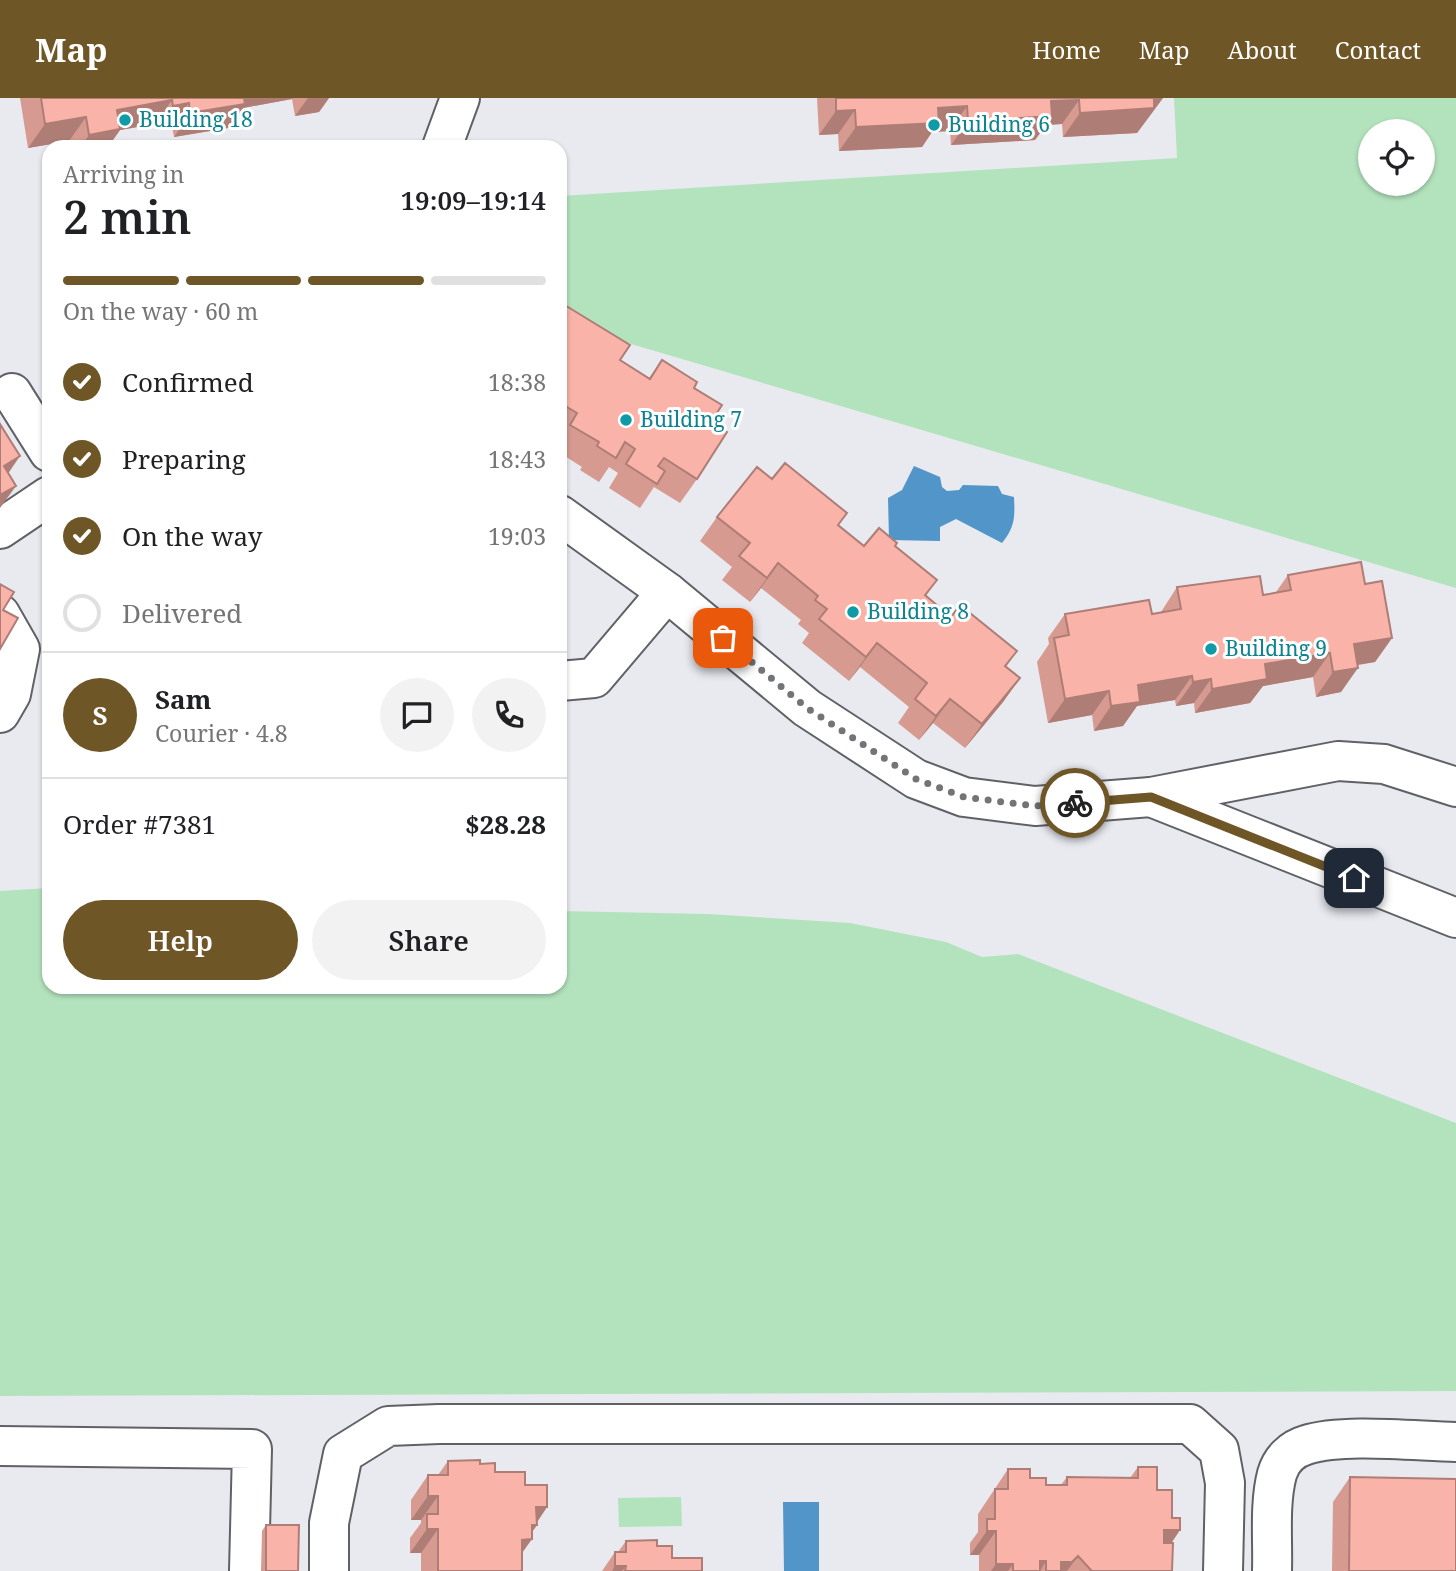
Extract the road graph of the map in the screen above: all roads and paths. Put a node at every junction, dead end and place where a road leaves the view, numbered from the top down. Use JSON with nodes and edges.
{"nodes":[{"id":1,"x":460,"y":98,"type":"edge"},
{"id":2,"x":445,"y":140,"type":"edge"},
{"id":3,"x":12,"y":393,"type":"dead end"},
{"id":4,"x":42,"y":441,"type":"edge"},
{"id":5,"x":42,"y":501,"type":"edge"},
{"id":6,"x":567,"y":520,"type":"edge"},
{"id":7,"x":0,"y":529,"type":"edge"},
{"id":8,"x":667,"y":592,"type":"junction"},
{"id":9,"x":0,"y":614,"type":"edge"},
{"id":10,"x":567,"y":680,"type":"edge"},
{"id":11,"x":0,"y":713,"type":"edge"},
{"id":12,"x":1456,"y":788,"type":"edge"},
{"id":13,"x":1151,"y":797,"type":"junction"},
{"id":14,"x":1456,"y":918,"type":"edge"},
{"id":15,"x":1456,"y":1442,"type":"edge"},
{"id":16,"x":0,"y":1446,"type":"edge"},
{"id":17,"x":249,"y":1571,"type":"edge"},
{"id":18,"x":329,"y":1571,"type":"edge"},
{"id":19,"x":1223,"y":1571,"type":"edge"},
{"id":20,"x":1272,"y":1571,"type":"edge"}],
"edges":[{"from":1,"to":2,"type":"street"},
{"from":3,"to":4,"type":"street"},
{"from":5,"to":7,"type":"street"},
{"from":6,"to":8,"type":"street"},
{"from":8,"to":10,"type":"street"},
{"from":8,"to":13,"type":"street"},
{"from":9,"to":11,"type":"street"},
{"from":12,"to":13,"type":"street"},
{"from":13,"to":14,"type":"street"},
{"from":15,"to":20,"type":"street"},
{"from":16,"to":17,"type":"street"},
{"from":18,"to":19,"type":"street"}]}
